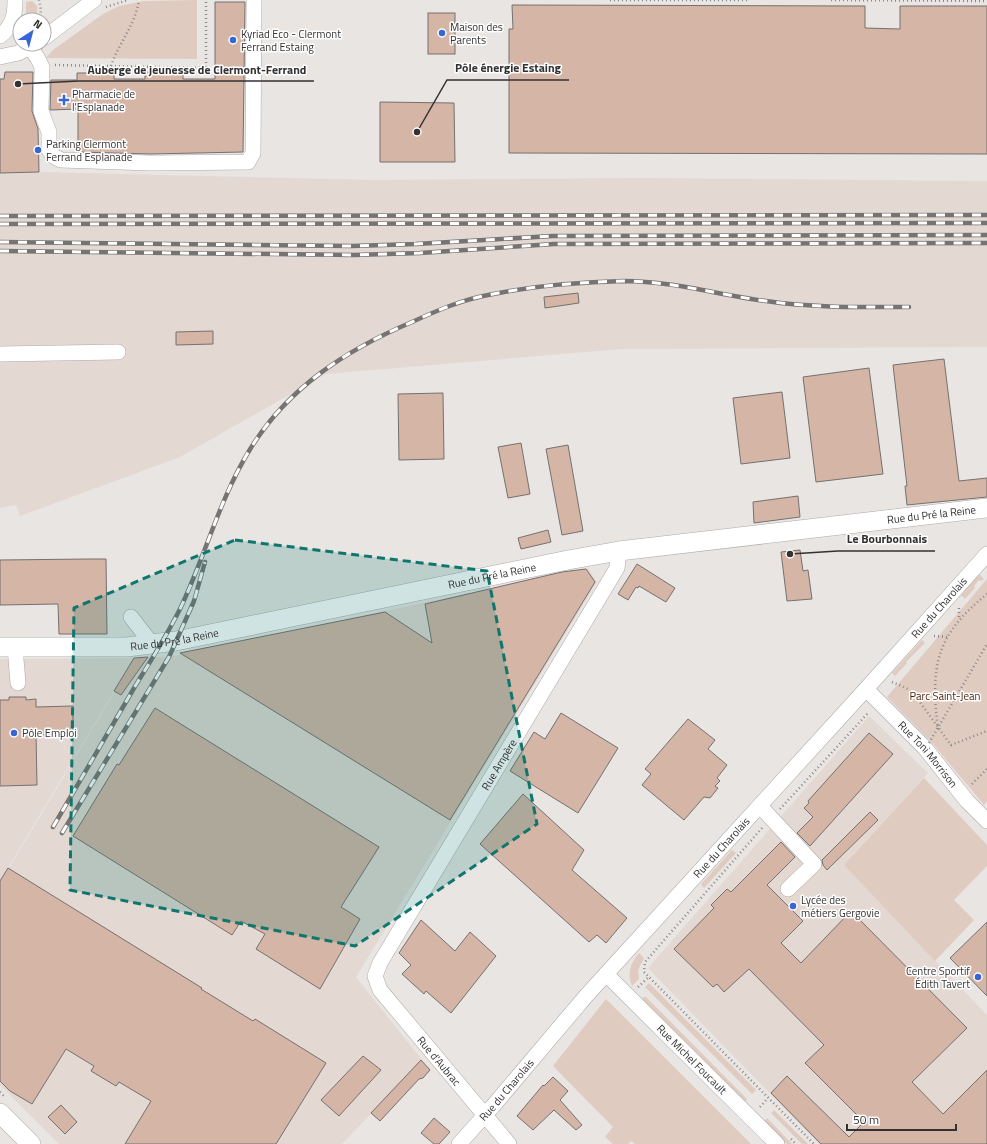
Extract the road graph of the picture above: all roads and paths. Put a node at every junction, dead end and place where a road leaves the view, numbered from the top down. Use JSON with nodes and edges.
{"nodes":[{"id":1,"x":15,"y":0,"type":"edge"},
{"id":2,"x":39,"y":0,"type":"edge"},
{"id":3,"x":94,"y":0,"type":"edge"},
{"id":4,"x":140,"y":0,"type":"edge"},
{"id":5,"x":206,"y":0,"type":"edge"},
{"id":6,"x":254,"y":0,"type":"edge"},
{"id":7,"x":610,"y":0,"type":"edge"},
{"id":8,"x":687,"y":0,"type":"edge"},
{"id":9,"x":746,"y":0,"type":"edge"},
{"id":10,"x":830,"y":0,"type":"edge"},
{"id":11,"x":899,"y":0,"type":"edge"},
{"id":12,"x":987,"y":1,"type":"edge"},
{"id":13,"x":15,"y":12,"type":"edge"},
{"id":14,"x":40,"y":12,"type":"edge"},
{"id":15,"x":52,"y":32,"type":"edge"},
{"id":16,"x":18,"y":52,"type":"edge"},
{"id":17,"x":28,"y":52,"type":"edge"},
{"id":18,"x":0,"y":57,"type":"edge"},
{"id":19,"x":111,"y":66,"type":"junction"},
{"id":20,"x":43,"y":73,"type":"junction"},
{"id":21,"x":118,"y":352,"type":"dead end"},
{"id":22,"x":0,"y":354,"type":"edge"},
{"id":23,"x":987,"y":508,"type":"edge"},
{"id":24,"x":619,"y":552,"type":"junction"},
{"id":25,"x":987,"y":554,"type":"edge"},
{"id":26,"x":987,"y":594,"type":"edge"},
{"id":27,"x":131,"y":617,"type":"dead end"},
{"id":28,"x":947,"y":637,"type":"junction"},
{"id":29,"x":930,"y":641,"type":"dead end"},
{"id":30,"x":152,"y":644,"type":"junction"},
{"id":31,"x":987,"y":644,"type":"edge"},
{"id":32,"x":8,"y":647,"type":"edge"},
{"id":33,"x":898,"y":676,"type":"dead end"},
{"id":34,"x":892,"y":682,"type":"junction"},
{"id":35,"x":18,"y":683,"type":"dead end"},
{"id":36,"x":890,"y":687,"type":"dead end"},
{"id":37,"x":866,"y":689,"type":"junction"},
{"id":38,"x":874,"y":707,"type":"dead end"},
{"id":39,"x":938,"y":729,"type":"junction"},
{"id":40,"x":987,"y":731,"type":"edge"},
{"id":41,"x":924,"y":737,"type":"dead end"},
{"id":42,"x":987,"y":769,"type":"edge"},
{"id":43,"x":967,"y":789,"type":"dead end"},
{"id":44,"x":760,"y":806,"type":"junction"},
{"id":45,"x":772,"y":818,"type":"junction"},
{"id":46,"x":987,"y":821,"type":"edge"},
{"id":47,"x":788,"y":889,"type":"dead end"},
{"id":48,"x":606,"y":974,"type":"junction"},
{"id":49,"x":375,"y":976,"type":"joint"},
{"id":50,"x":0,"y":1113,"type":"edge"},
{"id":51,"x":485,"y":1116,"type":"junction"},
{"id":52,"x":31,"y":1144,"type":"edge"},
{"id":53,"x":459,"y":1144,"type":"edge"},
{"id":54,"x":509,"y":1144,"type":"edge"},
{"id":55,"x":777,"y":1144,"type":"edge"},
{"id":56,"x":814,"y":1144,"type":"edge"}],
"edges":[{"from":1,"to":13,"type":"street"},
{"from":2,"to":14,"type":"path"},
{"from":3,"to":15,"type":"street"},
{"from":4,"to":19,"type":"path"},
{"from":5,"to":19,"type":"path"},
{"from":6,"to":20,"type":"street"},
{"from":7,"to":8,"type":"path"},
{"from":8,"to":9,"type":"path"},
{"from":10,"to":11,"type":"path"},
{"from":11,"to":12,"type":"path"},
{"from":16,"to":18,"type":"street"},
{"from":17,"to":20,"type":"street"},
{"from":19,"to":20,"type":"path"},
{"from":21,"to":22,"type":"street"},
{"from":23,"to":24,"type":"main road","name":"Rue du Pré la Reine"},
{"from":24,"to":30,"type":"main road","name":"Rue du Pré la Reine"},
{"from":24,"to":49,"type":"street","name":"Rue Ampère"},
{"from":25,"to":37,"type":"street","name":"Rue du Charolais"},
{"from":26,"to":28,"type":"path"},
{"from":27,"to":30,"type":"street"},
{"from":28,"to":29,"type":"path"},
{"from":28,"to":39,"type":"path"},
{"from":30,"to":32,"type":"main road","name":"Rue du Pré la Reine"},
{"from":31,"to":39,"type":"path","bridge":true},
{"from":32,"to":35,"type":"street"},
{"from":33,"to":34,"type":"path"},
{"from":34,"to":36,"type":"path"},
{"from":34,"to":39,"type":"path"},
{"from":37,"to":44,"type":"street","name":"Rue du Charolais"},
{"from":37,"to":46,"type":"street","name":"Rue Toni Morrison"},
{"from":38,"to":45,"type":"path"},
{"from":39,"to":40,"type":"path"},
{"from":39,"to":41,"type":"path","bridge":true},
{"from":42,"to":43,"type":"path"},
{"from":44,"to":45,"type":"street"},
{"from":44,"to":48,"type":"street","name":"Rue du Charolais"},
{"from":45,"to":47,"type":"street"},
{"from":45,"to":56,"type":"path"},
{"from":48,"to":51,"type":"street","name":"Rue du Charolais"},
{"from":48,"to":55,"type":"street","name":"Rue Michel Foucault"},
{"from":49,"to":51,"type":"street","name":"Rue d'Aubrac"},
{"from":50,"to":52,"type":"main road"},
{"from":51,"to":53,"type":"street","name":"Rue du Charolais"},
{"from":51,"to":54,"type":"street","name":"Rue d'Aubrac"}]}
